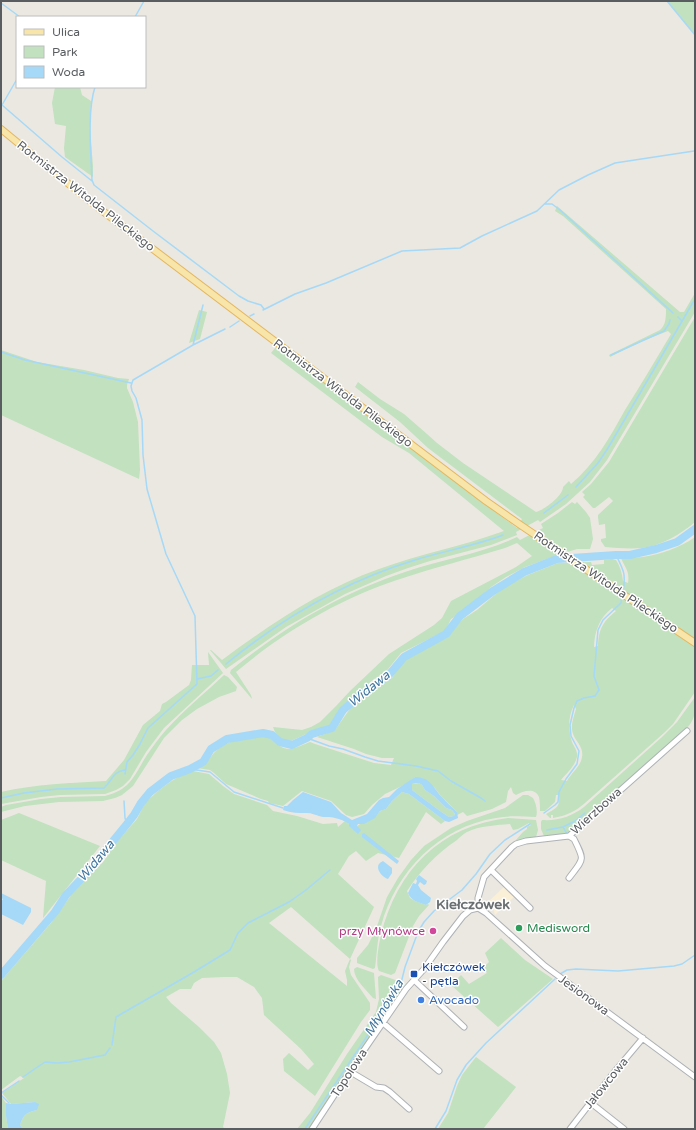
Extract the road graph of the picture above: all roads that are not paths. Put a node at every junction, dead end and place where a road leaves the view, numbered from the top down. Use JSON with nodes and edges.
{"nodes":[{"id":1,"x":1,"y":129,"type":"edge"},
{"id":2,"x":695,"y":643,"type":"edge"},
{"id":3,"x":687,"y":731,"type":"dead end"},
{"id":4,"x":569,"y":836,"type":"junction"},
{"id":5,"x":491,"y":870,"type":"junction"},
{"id":6,"x":569,"y":878,"type":"dead end"},
{"id":7,"x":478,"y":908,"type":"junction"},
{"id":8,"x":530,"y":908,"type":"dead end"},
{"id":9,"x":414,"y":980,"type":"junction"},
{"id":10,"x":382,"y":1022,"type":"junction"},
{"id":11,"x":464,"y":1027,"type":"dead end"},
{"id":12,"x":643,"y":1038,"type":"junction"},
{"id":13,"x":349,"y":1071,"type":"junction"},
{"id":14,"x":439,"y":1071,"type":"dead end"},
{"id":15,"x":695,"y":1077,"type":"edge"},
{"id":16,"x":591,"y":1103,"type":"junction"},
{"id":17,"x":409,"y":1109,"type":"dead end"},
{"id":18,"x":312,"y":1129,"type":"edge"},
{"id":19,"x":570,"y":1129,"type":"edge"},
{"id":20,"x":624,"y":1129,"type":"edge"}],
"edges":[{"from":1,"to":2,"type":"main road","name":"Rotmistrza Witolda Pileckiego"},
{"from":3,"to":4,"type":"street","name":"Wierzbowa"},
{"from":4,"to":5,"type":"street","name":"Wierzbowa"},
{"from":4,"to":6,"type":"street"},
{"from":5,"to":7,"type":"street","name":"Wierzbowa"},
{"from":5,"to":8,"type":"street"},
{"from":7,"to":9,"type":"street","name":"Topolowa"},
{"from":7,"to":12,"type":"street","name":"Jesionowa"},
{"from":9,"to":10,"type":"street","name":"Topolowa"},
{"from":9,"to":11,"type":"street"},
{"from":10,"to":13,"type":"street","name":"Topolowa"},
{"from":10,"to":14,"type":"street"},
{"from":12,"to":15,"type":"street","name":"Jesionowa"},
{"from":12,"to":16,"type":"street","name":"Jałowcowa"},
{"from":13,"to":17,"type":"street"},
{"from":13,"to":18,"type":"street","name":"Topolowa"},
{"from":16,"to":19,"type":"street","name":"Jałowcowa"},
{"from":16,"to":20,"type":"street"}]}
